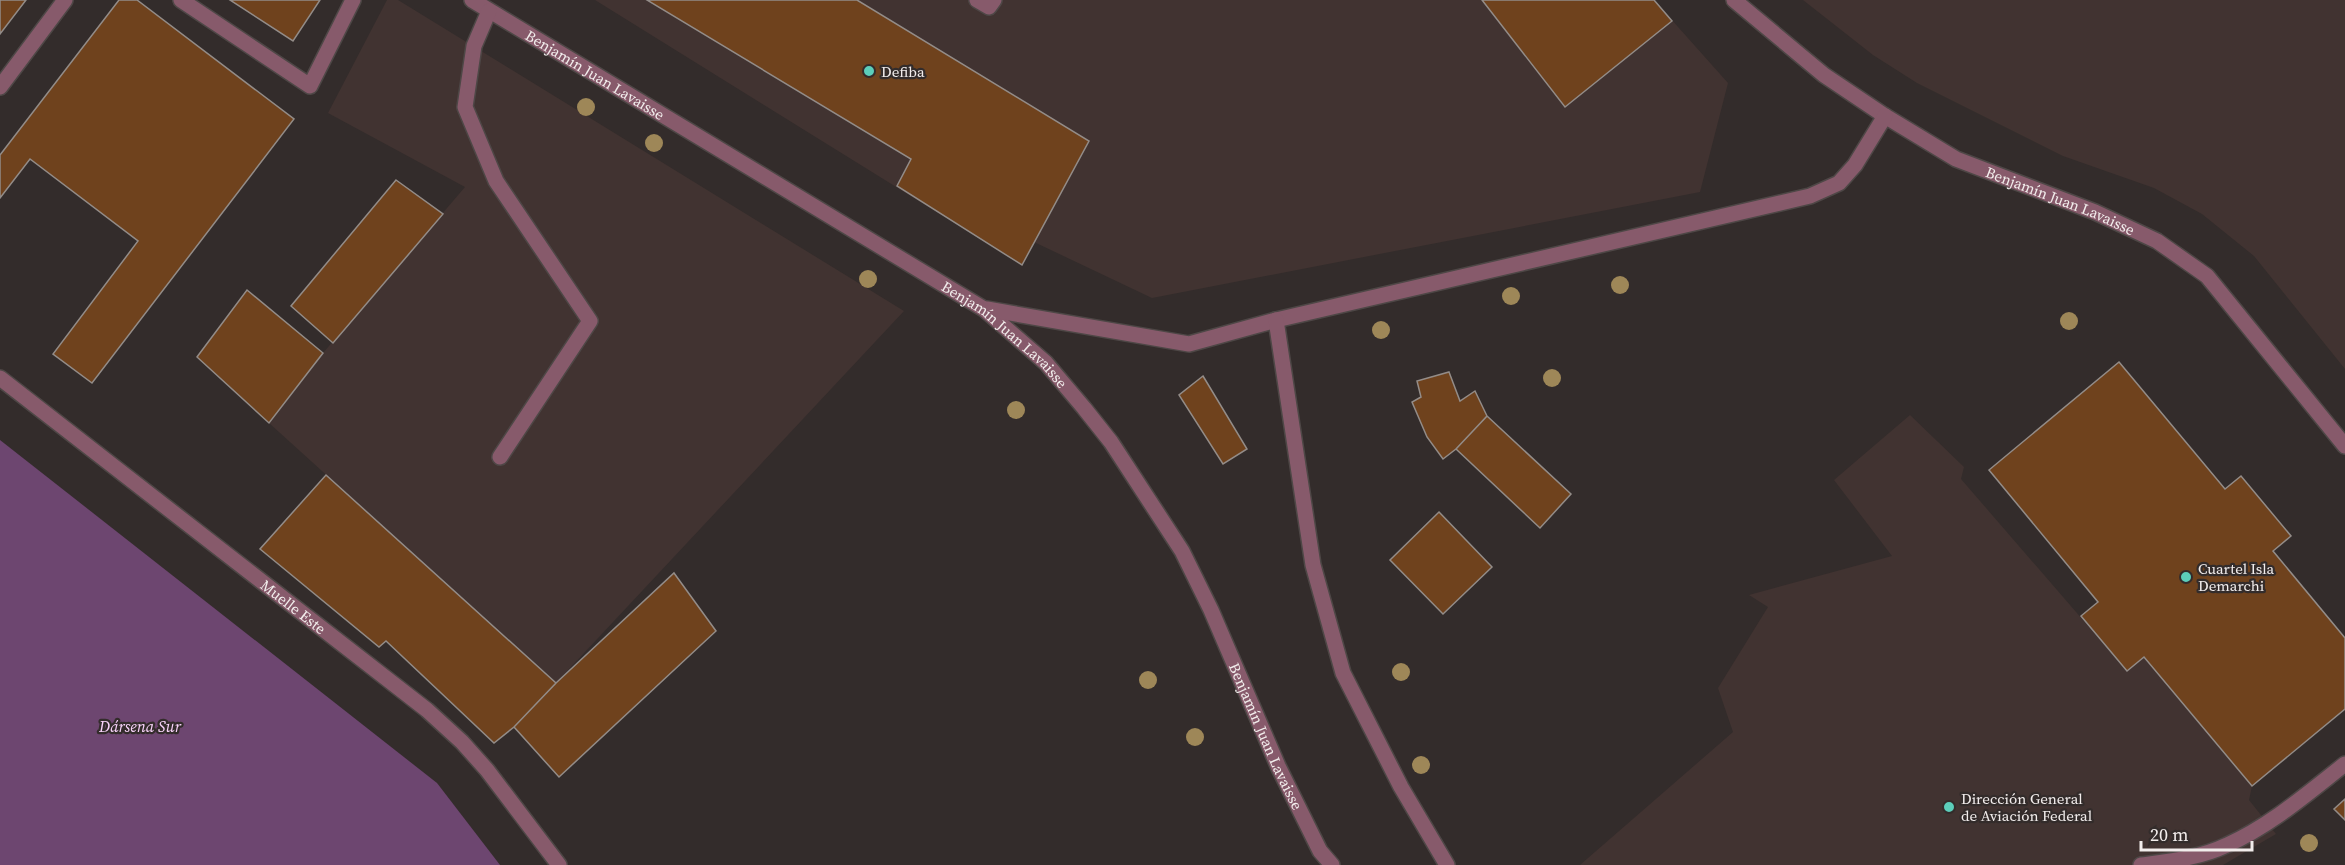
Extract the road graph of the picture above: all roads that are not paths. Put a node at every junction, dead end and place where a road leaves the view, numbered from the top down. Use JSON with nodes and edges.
{"nodes":[{"id":1,"x":65,"y":0,"type":"edge"},
{"id":2,"x":181,"y":0,"type":"edge"},
{"id":3,"x":353,"y":0,"type":"edge"},
{"id":4,"x":472,"y":0,"type":"edge"},
{"id":5,"x":977,"y":0,"type":"edge"},
{"id":6,"x":994,"y":0,"type":"edge"},
{"id":7,"x":1734,"y":0,"type":"edge"},
{"id":8,"x":489,"y":11,"type":"junction"},
{"id":9,"x":0,"y":87,"type":"edge"},
{"id":10,"x":1885,"y":116,"type":"junction"},
{"id":11,"x":984,"y":309,"type":"junction"},
{"id":12,"x":1276,"y":320,"type":"junction"},
{"id":13,"x":0,"y":378,"type":"edge"},
{"id":14,"x":2345,"y":446,"type":"edge"},
{"id":15,"x":500,"y":457,"type":"dead end"},
{"id":16,"x":2345,"y":764,"type":"edge"},
{"id":17,"x":559,"y":865,"type":"edge"},
{"id":18,"x":1332,"y":865,"type":"edge"},
{"id":19,"x":1447,"y":865,"type":"edge"},
{"id":20,"x":2141,"y":865,"type":"edge"}],
"edges":[{"from":1,"to":9,"type":"street"},
{"from":2,"to":3,"type":"street"},
{"from":4,"to":8,"type":"street","name":"Benjamín Juan Lavaisse"},
{"from":5,"to":6,"type":"street"},
{"from":7,"to":10,"type":"street","name":"Benjamín Juan Lavaisse"},
{"from":8,"to":11,"type":"street","name":"Benjamín Juan Lavaisse"},
{"from":8,"to":15,"type":"street"},
{"from":10,"to":12,"type":"street"},
{"from":10,"to":14,"type":"street","name":"Benjamín Juan Lavaisse"},
{"from":11,"to":12,"type":"street"},
{"from":11,"to":18,"type":"street","name":"Benjamín Juan Lavaisse"},
{"from":12,"to":19,"type":"street"},
{"from":13,"to":17,"type":"street","name":"Muelle Este"},
{"from":16,"to":20,"type":"street"}]}
